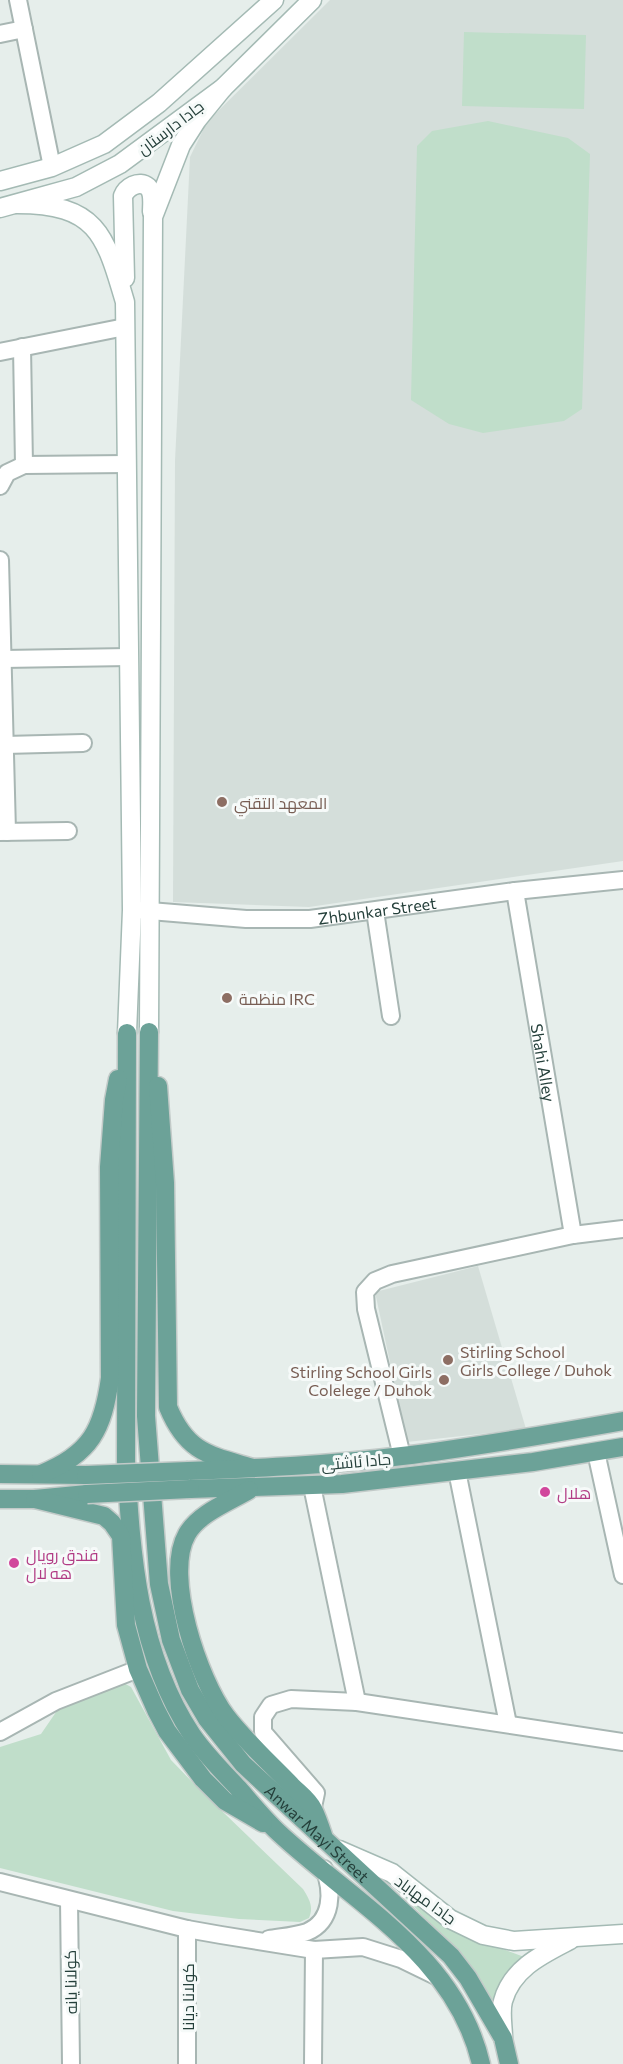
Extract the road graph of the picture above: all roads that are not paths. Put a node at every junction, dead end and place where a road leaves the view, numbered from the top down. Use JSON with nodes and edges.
{"nodes":[{"id":1,"x":18,"y":0,"type":"edge"},
{"id":2,"x":312,"y":0,"type":"edge"},
{"id":3,"x":269,"y":2,"type":"edge"},
{"id":4,"x":24,"y":29,"type":"junction"},
{"id":5,"x":0,"y":34,"type":"edge"},
{"id":6,"x":223,"y":88,"type":"junction"},
{"id":7,"x":52,"y":167,"type":"junction"},
{"id":8,"x":0,"y":181,"type":"edge"},
{"id":9,"x":9,"y":206,"type":"edge"},
{"id":10,"x":153,"y":216,"type":"junction"},
{"id":11,"x":125,"y":302,"type":"junction"},
{"id":12,"x":125,"y":327,"type":"junction"},
{"id":13,"x":22,"y":347,"type":"junction"},
{"id":14,"x":0,"y":352,"type":"edge"},
{"id":15,"x":128,"y":464,"type":"junction"},
{"id":16,"x":24,"y":465,"type":"junction"},
{"id":17,"x":0,"y":486,"type":"edge"},
{"id":18,"x":0,"y":560,"type":"edge"},
{"id":19,"x":129,"y":657,"type":"junction"},
{"id":20,"x":3,"y":659,"type":"junction"},
{"id":21,"x":83,"y":743,"type":"dead end"},
{"id":22,"x":5,"y":745,"type":"junction"},
{"id":23,"x":68,"y":831,"type":"dead end"},
{"id":24,"x":4,"y":832,"type":"edge"},
{"id":25,"x":623,"y":880,"type":"edge"},
{"id":26,"x":515,"y":891,"type":"junction"},
{"id":27,"x":140,"y":910,"type":"junction"},
{"id":28,"x":375,"y":911,"type":"junction"},
{"id":29,"x":391,"y":1016,"type":"dead end"},
{"id":30,"x":149,"y":1032,"type":"junction"},
{"id":31,"x":127,"y":1033,"type":"junction"},
{"id":32,"x":623,"y":1229,"type":"edge"},
{"id":33,"x":573,"y":1235,"type":"junction"},
{"id":34,"x":623,"y":1421,"type":"edge"},
{"id":35,"x":623,"y":1447,"type":"edge"},
{"id":36,"x":596,"y":1452,"type":"junction"},
{"id":37,"x":402,"y":1456,"type":"junction"},
{"id":38,"x":253,"y":1468,"type":"junction"},
{"id":39,"x":457,"y":1471,"type":"junction"},
{"id":40,"x":0,"y":1474,"type":"edge"},
{"id":41,"x":41,"y":1474,"type":"junction"},
{"id":42,"x":189,"y":1480,"type":"junction"},
{"id":43,"x":312,"y":1486,"type":"junction"},
{"id":44,"x":252,"y":1488,"type":"junction"},
{"id":45,"x":0,"y":1499,"type":"edge"},
{"id":46,"x":35,"y":1499,"type":"junction"},
{"id":47,"x":623,"y":1575,"type":"edge"},
{"id":48,"x":138,"y":1669,"type":"junction"},
{"id":49,"x":357,"y":1702,"type":"junction"},
{"id":50,"x":508,"y":1724,"type":"junction"},
{"id":51,"x":0,"y":1732,"type":"edge"},
{"id":52,"x":623,"y":1742,"type":"edge"},
{"id":53,"x":313,"y":1807,"type":"junction"},
{"id":54,"x":279,"y":1833,"type":"junction"},
{"id":55,"x":324,"y":1837,"type":"junction"},
{"id":56,"x":339,"y":1850,"type":"junction"},
{"id":57,"x":324,"y":1869,"type":"junction"},
{"id":58,"x":0,"y":1882,"type":"edge"},
{"id":59,"x":69,"y":1900,"type":"junction"},
{"id":60,"x":187,"y":1929,"type":"junction"},
{"id":61,"x":623,"y":1934,"type":"edge"},
{"id":62,"x":574,"y":1938,"type":"junction"},
{"id":63,"x":259,"y":1940,"type":"junction"},
{"id":64,"x":314,"y":1950,"type":"junction"},
{"id":65,"x":439,"y":1977,"type":"junction"},
{"id":66,"x":503,"y":2038,"type":"junction"},
{"id":67,"x":71,"y":2064,"type":"edge"},
{"id":68,"x":187,"y":2064,"type":"edge"},
{"id":69,"x":313,"y":2064,"type":"edge"},
{"id":70,"x":481,"y":2064,"type":"edge"},
{"id":71,"x":509,"y":2064,"type":"edge"}],
"edges":[{"from":1,"to":4,"type":"street"},
{"from":2,"to":6,"type":"main road","name":"جادا دارستان"},
{"from":3,"to":7,"type":"main road","name":"جادا دارستان"},
{"from":4,"to":5,"type":"street"},
{"from":4,"to":7,"type":"street"},
{"from":6,"to":9,"type":"main road","name":"جادا دارستان"},
{"from":6,"to":10,"type":"main road"},
{"from":7,"to":8,"type":"main road","name":"جادا دارستان"},
{"from":9,"to":11,"type":"main road"},
{"from":10,"to":11,"type":"main road"},
{"from":10,"to":27,"type":"main road"},
{"from":11,"to":12,"type":"main road"},
{"from":12,"to":13,"type":"street"},
{"from":12,"to":15,"type":"main road"},
{"from":13,"to":14,"type":"street"},
{"from":13,"to":16,"type":"street"},
{"from":15,"to":16,"type":"street"},
{"from":15,"to":19,"type":"main road"},
{"from":16,"to":17,"type":"street"},
{"from":18,"to":20,"type":"street"},
{"from":19,"to":20,"type":"street"},
{"from":19,"to":27,"type":"main road"},
{"from":20,"to":22,"type":"street"},
{"from":21,"to":22,"type":"street"},
{"from":22,"to":24,"type":"street"},
{"from":23,"to":24,"type":"street"},
{"from":25,"to":26,"type":"street","name":"Zhbunkar Street"},
{"from":26,"to":28,"type":"street","name":"Zhbunkar Street"},
{"from":26,"to":33,"type":"street","name":"Shahi Alley"},
{"from":27,"to":28,"type":"street","name":"Zhbunkar Street"},
{"from":27,"to":30,"type":"main road"},
{"from":27,"to":31,"type":"main road"},
{"from":28,"to":29,"type":"street"},
{"from":30,"to":38,"type":"main road"},
{"from":30,"to":55,"type":"main road","name":"Anwar Mayi Street"},
{"from":31,"to":41,"type":"main road"},
{"from":31,"to":54,"type":"main road","name":"Anwar Mayi Street"},
{"from":32,"to":33,"type":"street"},
{"from":33,"to":37,"type":"street"},
{"from":34,"to":37,"type":"main road","name":"جادا ئاشتی"},
{"from":35,"to":36,"type":"main road","name":"جادا ئاشتی"},
{"from":36,"to":39,"type":"main road","name":"جادا ئاشتی"},
{"from":36,"to":47,"type":"street"},
{"from":37,"to":38,"type":"main road","name":"جادا ئاشتی"},
{"from":38,"to":42,"type":"main road","name":"جادا ئاشتی"},
{"from":39,"to":43,"type":"main road","name":"جادا ئاشتی"},
{"from":39,"to":50,"type":"street"},
{"from":40,"to":41,"type":"main road","name":"جادا ئاشتی"},
{"from":41,"to":42,"type":"main road","name":"جادا ئاشتی","bridge":true},
{"from":42,"to":44,"type":"main road","name":"جادا ئاشتی"},
{"from":42,"to":46,"type":"main road","name":"جادا ئاشتی","bridge":true},
{"from":43,"to":44,"type":"main road","name":"جادا ئاشتی"},
{"from":43,"to":49,"type":"street"},
{"from":44,"to":53,"type":"main road"},
{"from":45,"to":46,"type":"main road"},
{"from":46,"to":48,"type":"main road"},
{"from":48,"to":51,"type":"street"},
{"from":48,"to":54,"type":"main road"},
{"from":49,"to":50,"type":"street"},
{"from":49,"to":53,"type":"street"},
{"from":50,"to":52,"type":"street"},
{"from":53,"to":55,"type":"main road"},
{"from":54,"to":57,"type":"main road","name":"Anwar Mayi Street"},
{"from":55,"to":56,"type":"main road","name":"Anwar Mayi Street"},
{"from":56,"to":62,"type":"main road","name":"جادا مهاباد"},
{"from":56,"to":66,"type":"main road","name":"Anwar Mayi Street"},
{"from":57,"to":63,"type":"street"},
{"from":57,"to":65,"type":"main road","name":"Anwar Mayi Street"},
{"from":58,"to":59,"type":"street"},
{"from":59,"to":60,"type":"street"},
{"from":59,"to":67,"type":"street","name":"کولانا یانه"},
{"from":60,"to":63,"type":"street"},
{"from":60,"to":68,"type":"street","name":"کولانا دیانا"},
{"from":61,"to":62,"type":"main road","name":"جادا مهاباد"},
{"from":62,"to":66,"type":"main road"},
{"from":63,"to":64,"type":"street"},
{"from":64,"to":65,"type":"street"},
{"from":64,"to":69,"type":"street"},
{"from":65,"to":70,"type":"main road","name":"Anwar Mayi Street"},
{"from":66,"to":71,"type":"main road","name":"Anwar Mayi Street"}]}
